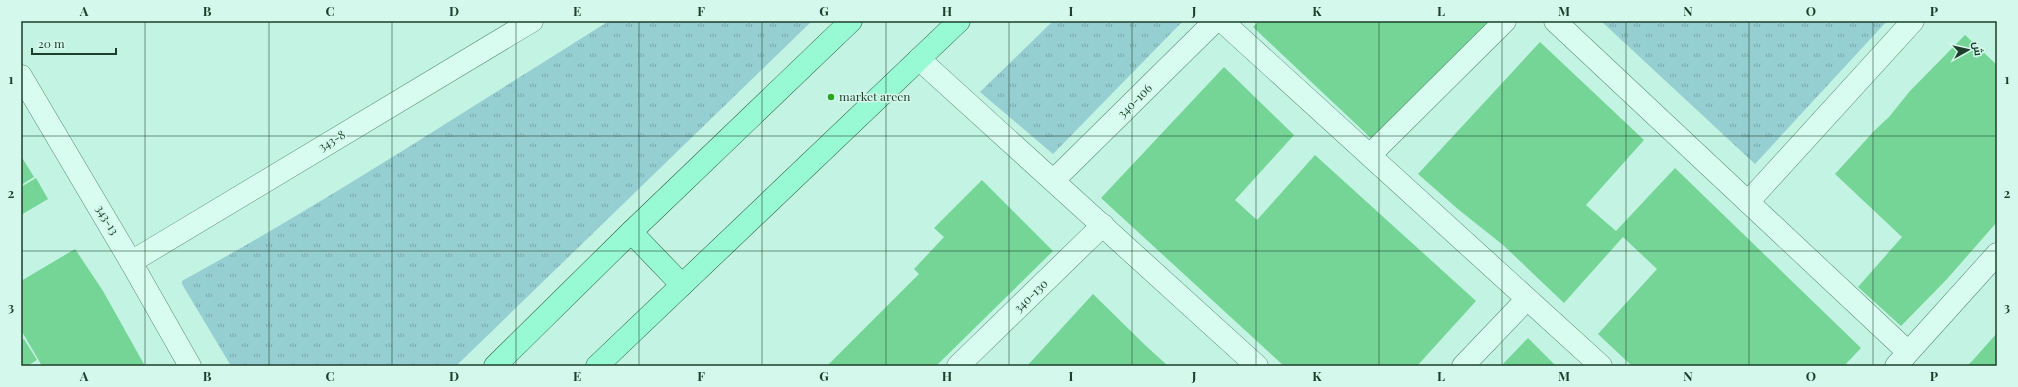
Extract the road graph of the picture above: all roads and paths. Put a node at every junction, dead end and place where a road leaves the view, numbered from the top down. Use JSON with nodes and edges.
{"nodes":[{"id":1,"x":532,"y":21,"type":"edge"},
{"id":2,"x":851,"y":21,"type":"edge"},
{"id":3,"x":959,"y":21,"type":"edge"},
{"id":4,"x":1216,"y":21,"type":"edge"},
{"id":5,"x":1222,"y":21,"type":"edge"},
{"id":6,"x":1505,"y":21,"type":"edge"},
{"id":7,"x":1555,"y":21,"type":"edge"},
{"id":8,"x":1913,"y":21,"type":"edge"},
{"id":9,"x":919,"y":59,"type":"junction"},
{"id":10,"x":21,"y":76,"type":"edge"},
{"id":11,"x":1370,"y":155,"type":"junction"},
{"id":12,"x":1054,"y":180,"type":"junction"},
{"id":13,"x":1748,"y":202,"type":"junction"},
{"id":14,"x":1103,"y":225,"type":"junction"},
{"id":15,"x":631,"y":232,"type":"junction"},
{"id":16,"x":1997,"y":254,"type":"edge"},
{"id":17,"x":131,"y":262,"type":"junction"},
{"id":18,"x":682,"y":285,"type":"junction"},
{"id":19,"x":1526,"y":300,"type":"junction"},
{"id":20,"x":1902,"y":359,"type":"edge"},
{"id":21,"x":190,"y":366,"type":"edge"},
{"id":22,"x":495,"y":366,"type":"edge"},
{"id":23,"x":598,"y":366,"type":"edge"},
{"id":24,"x":958,"y":366,"type":"edge"},
{"id":25,"x":1257,"y":366,"type":"edge"},
{"id":26,"x":1463,"y":366,"type":"edge"},
{"id":27,"x":1602,"y":366,"type":"edge"}],
"edges":[{"from":1,"to":17,"type":"street","name":"343-8"},
{"from":2,"to":15,"type":"main road"},
{"from":3,"to":9,"type":"main road"},
{"from":4,"to":12,"type":"street","name":"340-106"},
{"from":5,"to":11,"type":"street"},
{"from":6,"to":11,"type":"street"},
{"from":7,"to":13,"type":"street"},
{"from":8,"to":13,"type":"street"},
{"from":9,"to":12,"type":"street"},
{"from":9,"to":18,"type":"main road"},
{"from":10,"to":17,"type":"street","name":"343-13"},
{"from":11,"to":19,"type":"street"},
{"from":12,"to":14,"type":"street"},
{"from":13,"to":20,"type":"street"},
{"from":14,"to":24,"type":"street","name":"340-130"},
{"from":14,"to":25,"type":"street"},
{"from":15,"to":18,"type":"main road"},
{"from":15,"to":22,"type":"main road"},
{"from":16,"to":20,"type":"street"},
{"from":17,"to":21,"type":"street","name":"343-13"},
{"from":18,"to":23,"type":"main road"},
{"from":19,"to":26,"type":"street"},
{"from":19,"to":27,"type":"street"}]}
